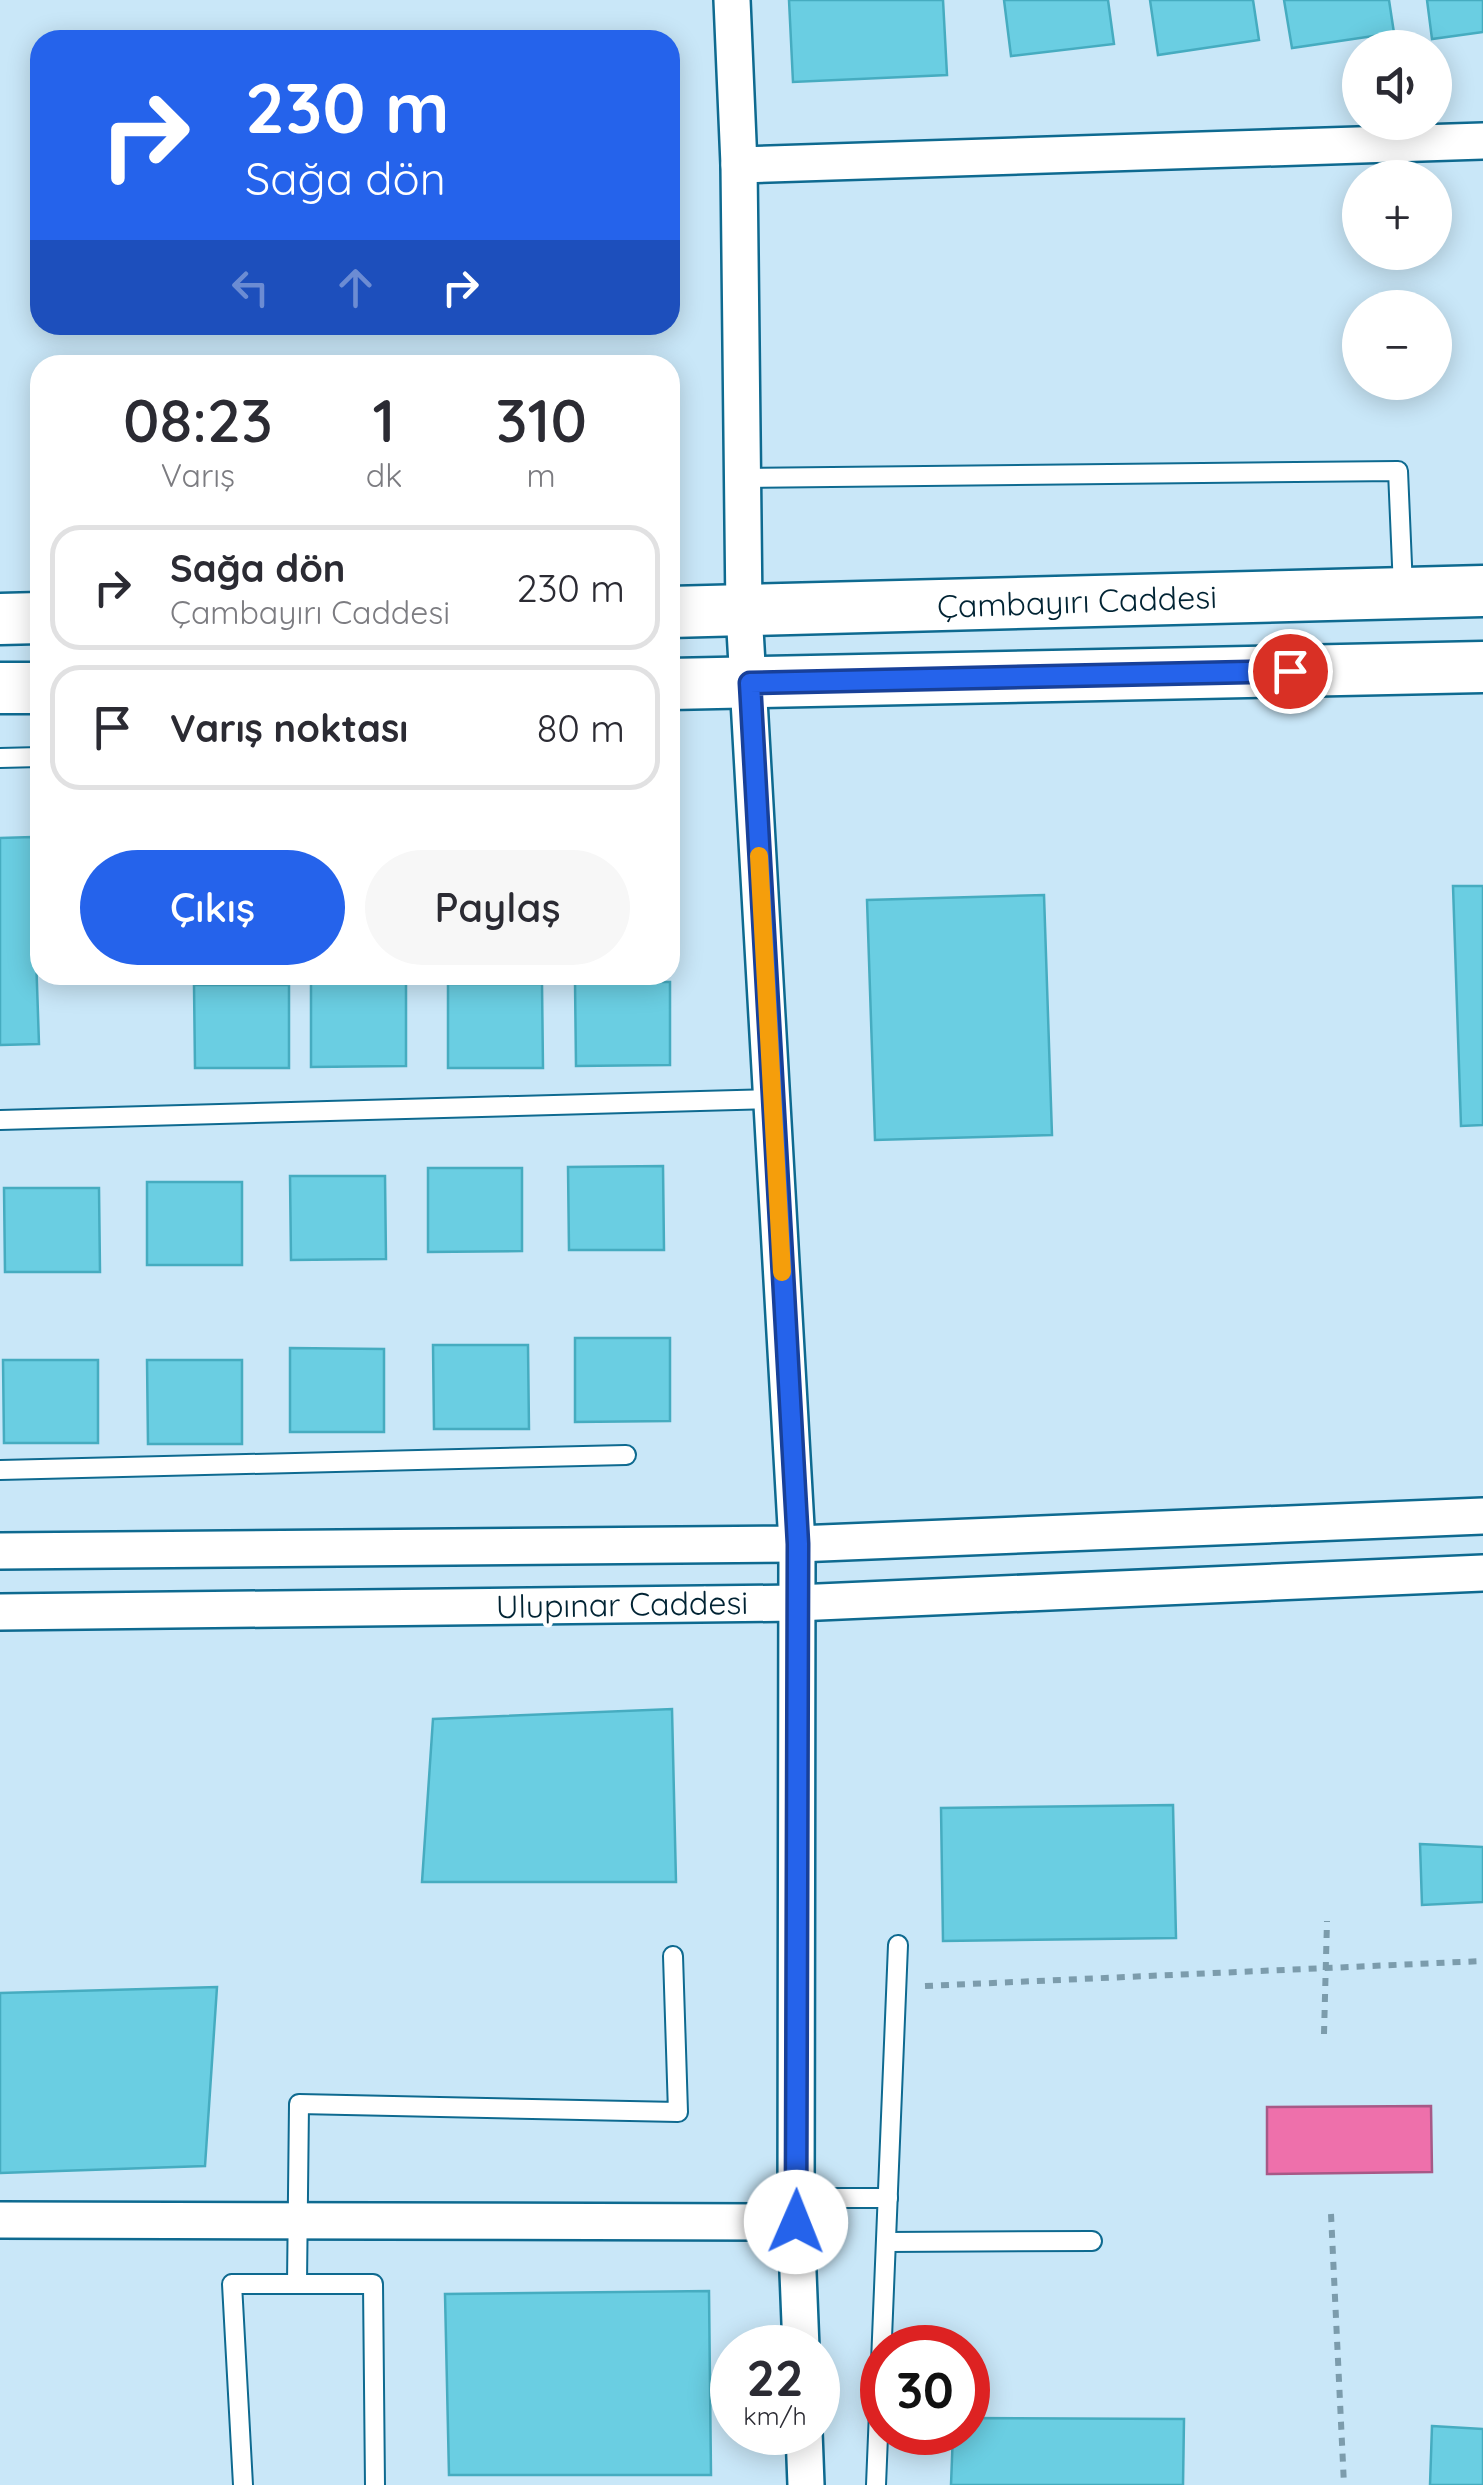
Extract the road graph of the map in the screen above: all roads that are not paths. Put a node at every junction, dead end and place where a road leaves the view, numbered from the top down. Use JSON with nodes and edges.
{"nodes":[{"id":1,"x":732,"y":0,"type":"edge"},
{"id":2,"x":1483,"y":141,"type":"edge"},
{"id":3,"x":740,"y":165,"type":"junction"},
{"id":4,"x":742,"y":478,"type":"junction"},
{"id":5,"x":1483,"y":591,"type":"edge"},
{"id":6,"x":1404,"y":593,"type":"junction"},
{"id":7,"x":680,"y":612,"type":"edge"},
{"id":8,"x":744,"y":612,"type":"junction"},
{"id":9,"x":0,"y":618,"type":"edge"},
{"id":10,"x":30,"y":618,"type":"edge"},
{"id":11,"x":1483,"y":666,"type":"edge"},
{"id":12,"x":750,"y":683,"type":"junction"},
{"id":13,"x":680,"y":684,"type":"edge"},
{"id":14,"x":0,"y":688,"type":"edge"},
{"id":15,"x":30,"y":688,"type":"edge"},
{"id":16,"x":30,"y":757,"type":"edge"},
{"id":17,"x":0,"y":758,"type":"edge"},
{"id":18,"x":772,"y":1098,"type":"junction"},
{"id":19,"x":0,"y":1120,"type":"edge"},
{"id":20,"x":626,"y":1455,"type":"dead end"},
{"id":21,"x":0,"y":1470,"type":"edge"},
{"id":22,"x":1483,"y":1516,"type":"edge"},
{"id":23,"x":798,"y":1544,"type":"junction"},
{"id":24,"x":0,"y":1551,"type":"edge"},
{"id":25,"x":1483,"y":1573,"type":"edge"},
{"id":26,"x":796,"y":1602,"type":"junction"},
{"id":27,"x":0,"y":1612,"type":"edge"},
{"id":28,"x":898,"y":1945,"type":"dead end"},
{"id":29,"x":673,"y":1956,"type":"dead end"},
{"id":30,"x":888,"y":2198,"type":"junction"},
{"id":31,"x":797,"y":2210,"type":"junction"},
{"id":32,"x":0,"y":2220,"type":"edge"},
{"id":33,"x":297,"y":2221,"type":"junction"},
{"id":34,"x":1092,"y":2241,"type":"dead end"},
{"id":35,"x":886,"y":2242,"type":"junction"},
{"id":36,"x":298,"y":2282,"type":"junction"},
{"id":37,"x":800,"y":2325,"type":"edge"},
{"id":38,"x":805,"y":2455,"type":"edge"},
{"id":39,"x":243,"y":2485,"type":"edge"},
{"id":40,"x":375,"y":2485,"type":"edge"},
{"id":41,"x":806,"y":2485,"type":"edge"},
{"id":42,"x":876,"y":2485,"type":"edge"}],
"edges":[{"from":1,"to":3,"type":"street"},
{"from":2,"to":3,"type":"street"},
{"from":3,"to":4,"type":"street"},
{"from":4,"to":6,"type":"lane"},
{"from":4,"to":8,"type":"street"},
{"from":5,"to":6,"type":"main road","name":"Çambayırı Caddesi"},
{"from":6,"to":8,"type":"main road","name":"Çambayırı Caddesi"},
{"from":7,"to":8,"type":"main road","name":"Çambayırı Caddesi"},
{"from":8,"to":12,"type":"street"},
{"from":9,"to":10,"type":"main road"},
{"from":11,"to":12,"type":"main road"},
{"from":12,"to":13,"type":"main road"},
{"from":12,"to":18,"type":"street"},
{"from":14,"to":15,"type":"main road"},
{"from":16,"to":17,"type":"lane"},
{"from":18,"to":19,"type":"lane"},
{"from":18,"to":23,"type":"street"},
{"from":20,"to":21,"type":"lane"},
{"from":22,"to":23,"type":"street","name":"Ulupınar Caddesi"},
{"from":23,"to":24,"type":"street","name":"Ulupınar Caddesi"},
{"from":23,"to":26,"type":"street"},
{"from":25,"to":26,"type":"street","name":"Ulupınar Caddesi"},
{"from":26,"to":27,"type":"street","name":"Ulupınar Caddesi"},
{"from":26,"to":31,"type":"street"},
{"from":28,"to":30,"type":"lane"},
{"from":29,"to":33,"type":"lane"},
{"from":30,"to":31,"type":"lane"},
{"from":30,"to":35,"type":"lane"},
{"from":31,"to":33,"type":"street"},
{"from":31,"to":37,"type":"street"},
{"from":32,"to":33,"type":"street"},
{"from":33,"to":36,"type":"lane"},
{"from":34,"to":35,"type":"lane"},
{"from":35,"to":42,"type":"lane"},
{"from":36,"to":39,"type":"lane"},
{"from":36,"to":40,"type":"lane"},
{"from":38,"to":41,"type":"street"}]}
